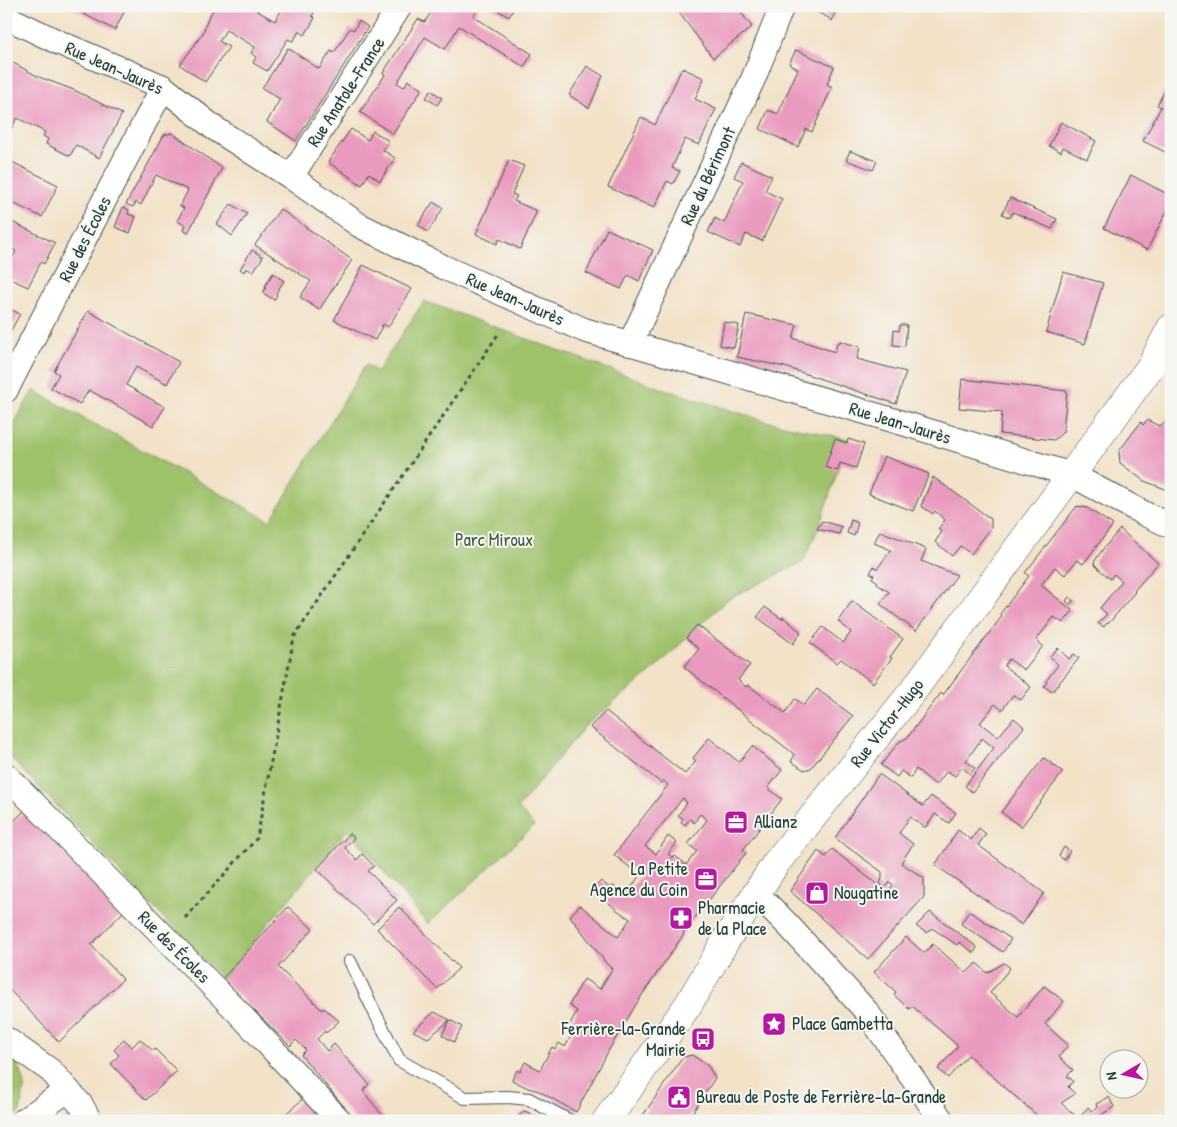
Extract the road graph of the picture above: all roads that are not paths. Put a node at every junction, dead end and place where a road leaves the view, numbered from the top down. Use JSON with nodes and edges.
{"nodes":[{"id":1,"x":400,"y":6,"type":"edge"},
{"id":2,"x":782,"y":6,"type":"edge"},
{"id":3,"x":6,"y":17,"type":"edge"},
{"id":4,"x":163,"y":87,"type":"junction"},
{"id":5,"x":291,"y":177,"type":"junction"},
{"id":6,"x":1171,"y":328,"type":"edge"},
{"id":7,"x":630,"y":344,"type":"junction"},
{"id":8,"x":6,"y":390,"type":"edge"},
{"id":9,"x":1072,"y":475,"type":"junction"},
{"id":10,"x":1171,"y":526,"type":"edge"},
{"id":11,"x":6,"y":775,"type":"edge"},
{"id":12,"x":756,"y":893,"type":"junction"},
{"id":13,"x":350,"y":961,"type":"dead end"},
{"id":14,"x":6,"y":1039,"type":"edge"},
{"id":15,"x":68,"y":1090,"type":"junction"},
{"id":16,"x":22,"y":1121,"type":"edge"},
{"id":17,"x":90,"y":1121,"type":"edge"},
{"id":18,"x":340,"y":1121,"type":"edge"},
{"id":19,"x":570,"y":1121,"type":"edge"},
{"id":20,"x":606,"y":1121,"type":"edge"},
{"id":21,"x":942,"y":1121,"type":"edge"}],
"edges":[{"from":1,"to":5,"type":"street","name":"Rue Anatole-France"},
{"from":2,"to":7,"type":"street","name":"Rue du Bérimont"},
{"from":3,"to":4,"type":"street","name":"Rue Jean-Jaurès"},
{"from":4,"to":5,"type":"street","name":"Rue Jean-Jaurès"},
{"from":4,"to":8,"type":"street","name":"Rue des Écoles"},
{"from":5,"to":7,"type":"street","name":"Rue Jean-Jaurès"},
{"from":6,"to":9,"type":"street","name":"Rue Victor-Hugo"},
{"from":7,"to":9,"type":"street","name":"Rue Jean-Jaurès"},
{"from":9,"to":10,"type":"street","name":"Rue Jean-Jaurès"},
{"from":9,"to":12,"type":"street","name":"Rue Victor-Hugo"},
{"from":11,"to":18,"type":"street","name":"Rue des Écoles"},
{"from":12,"to":20,"type":"street","name":"Rue Victor-Hugo"},
{"from":12,"to":21,"type":"street"},
{"from":13,"to":19,"type":"lane"},
{"from":14,"to":15,"type":"street"},
{"from":15,"to":16,"type":"street"},
{"from":15,"to":17,"type":"street"}]}
